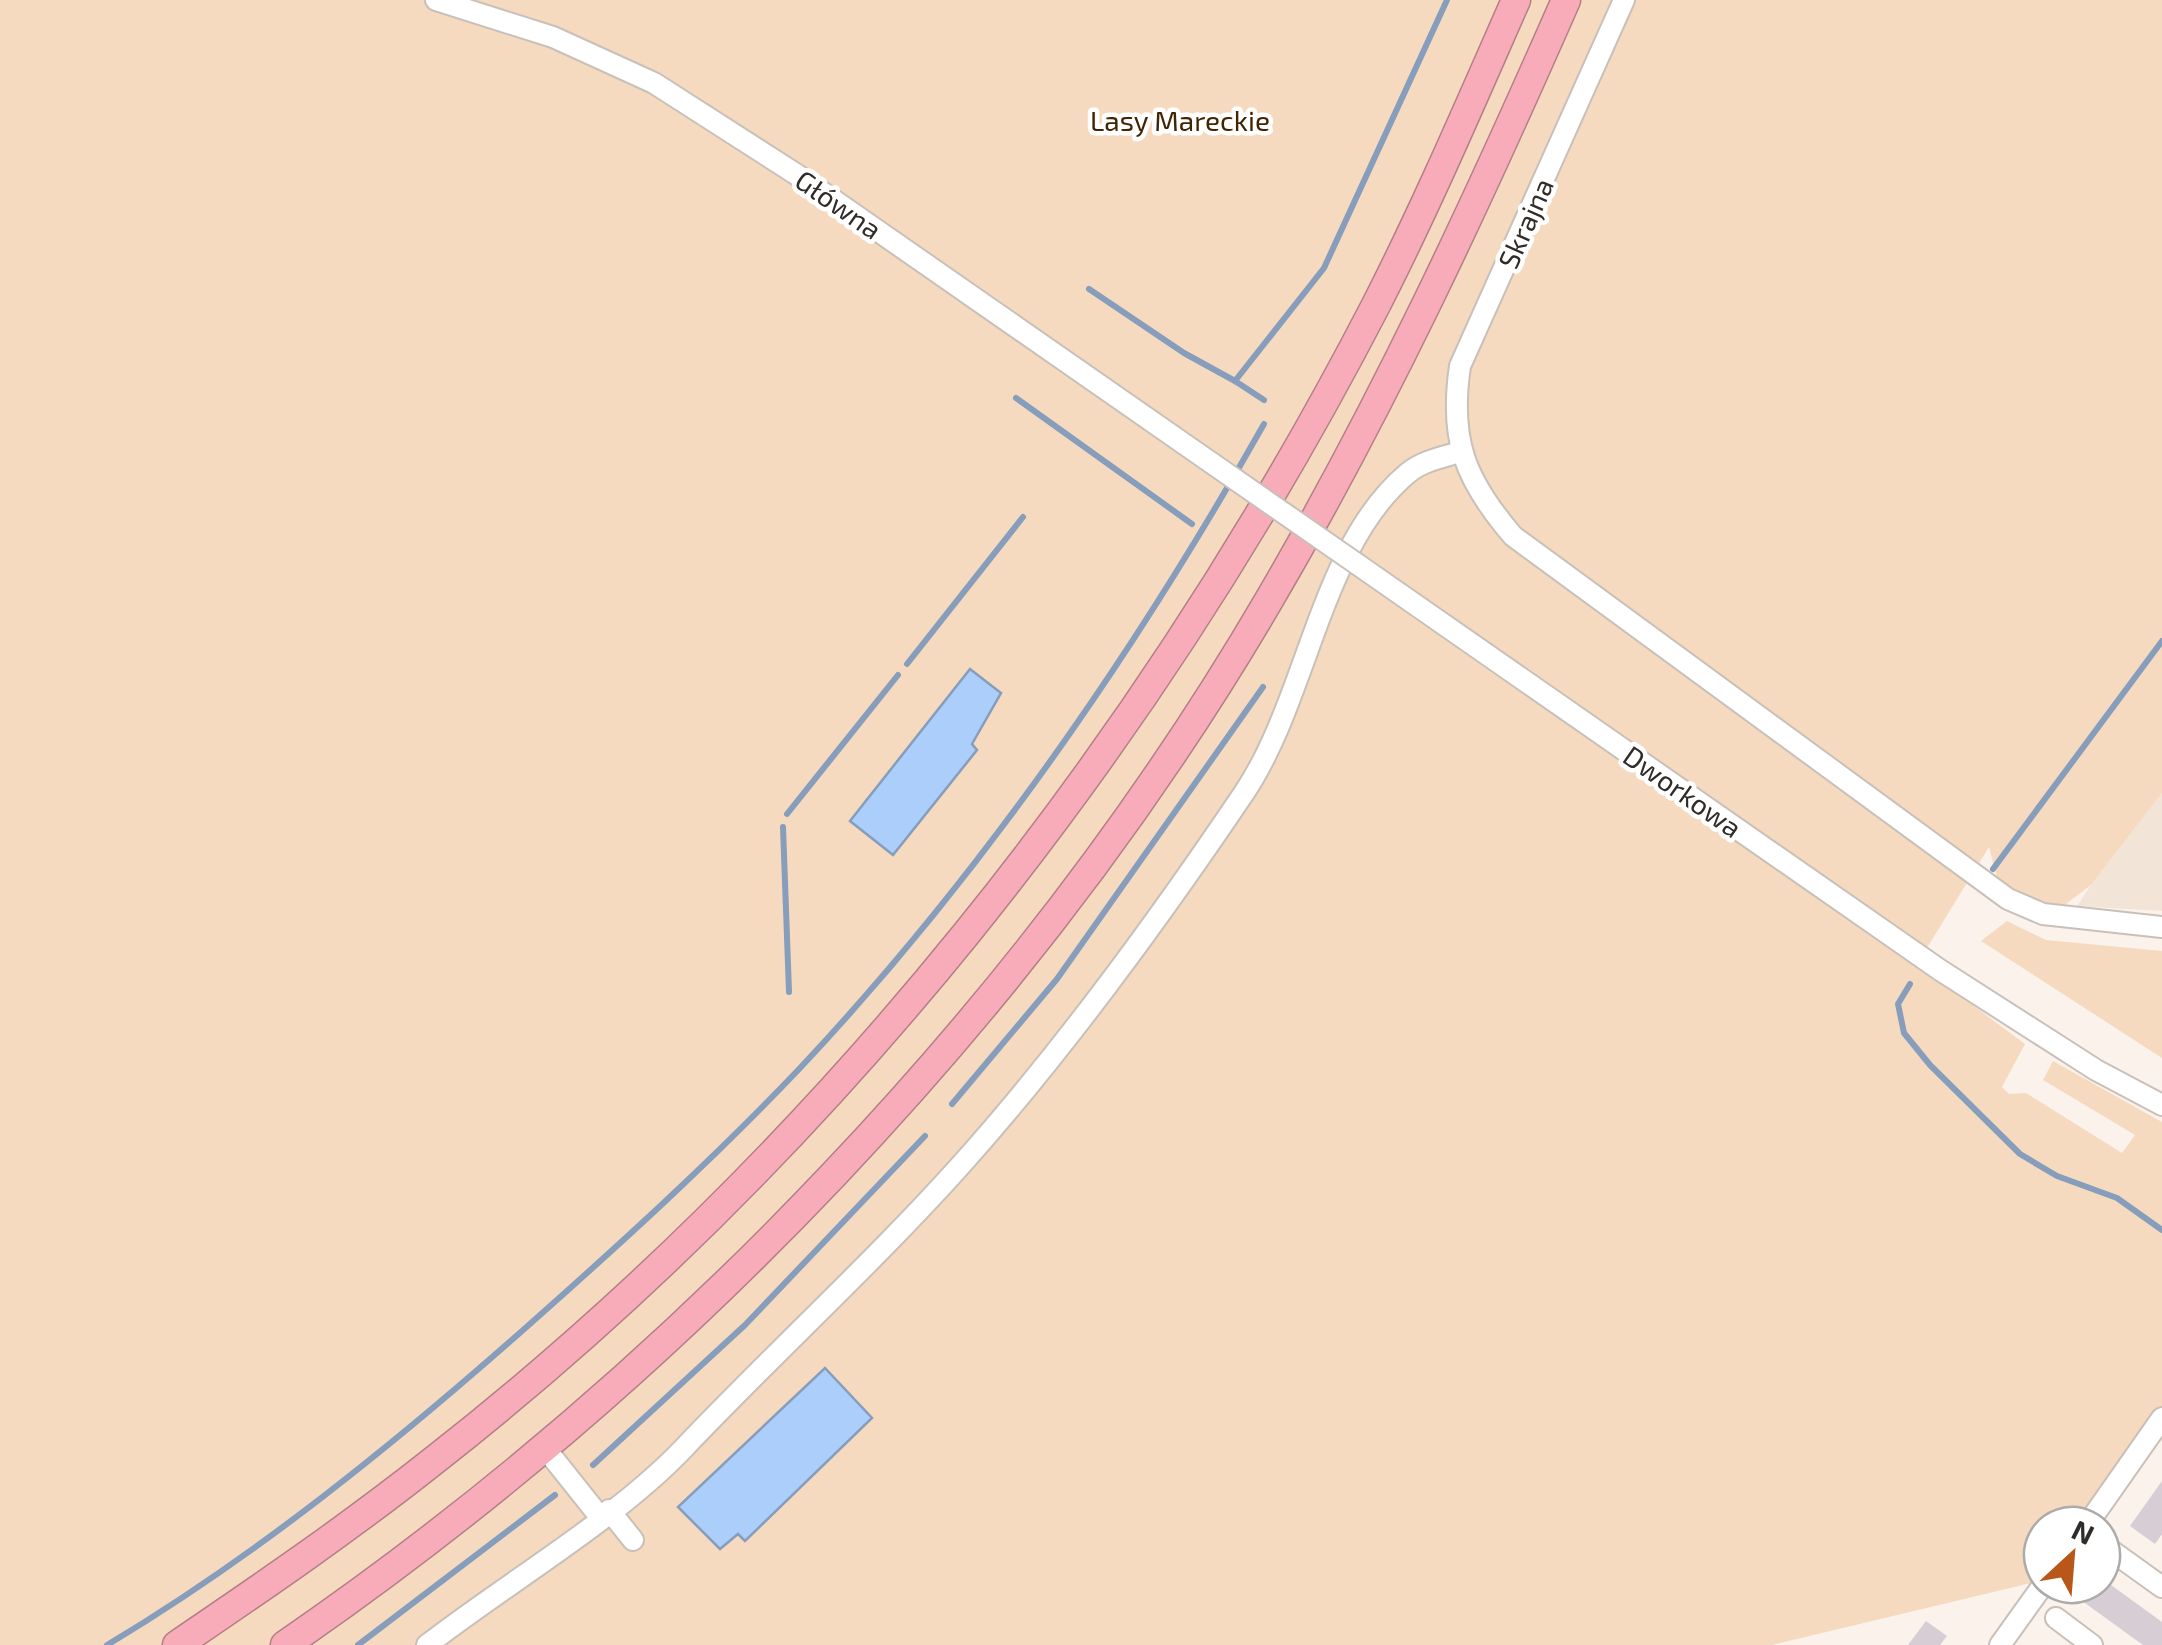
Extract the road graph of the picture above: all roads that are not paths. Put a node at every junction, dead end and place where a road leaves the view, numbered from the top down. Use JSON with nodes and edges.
{"nodes":[{"id":1,"x":436,"y":0,"type":"edge"},
{"id":2,"x":1516,"y":0,"type":"edge"},
{"id":3,"x":1566,"y":0,"type":"edge"},
{"id":4,"x":1624,"y":0,"type":"edge"},
{"id":5,"x":1460,"y":452,"type":"junction"},
{"id":6,"x":1213,"y":464,"type":"joint"},
{"id":7,"x":2162,"y":927,"type":"edge"},
{"id":8,"x":2162,"y":1105,"type":"edge"},
{"id":9,"x":2162,"y":1418,"type":"edge"},
{"id":10,"x":544,"y":1448,"type":"junction"},
{"id":11,"x":2101,"y":1505,"type":"edge"},
{"id":12,"x":605,"y":1514,"type":"junction"},
{"id":13,"x":633,"y":1540,"type":"dead end"},
{"id":14,"x":2122,"y":1558,"type":"edge"},
{"id":15,"x":2162,"y":1587,"type":"edge"},
{"id":16,"x":2029,"y":1605,"type":"edge"},
{"id":17,"x":2056,"y":1618,"type":"dead end"},
{"id":18,"x":177,"y":1645,"type":"edge"},
{"id":19,"x":285,"y":1645,"type":"edge"},
{"id":20,"x":427,"y":1645,"type":"edge"},
{"id":21,"x":2000,"y":1645,"type":"edge"},
{"id":22,"x":2092,"y":1645,"type":"edge"}],
"edges":[{"from":1,"to":6,"type":"street","name":"Główna"},
{"from":2,"to":18,"type":"highway"},
{"from":3,"to":10,"type":"highway"},
{"from":4,"to":5,"type":"street","name":"Skrajna"},
{"from":5,"to":7,"type":"street"},
{"from":5,"to":12,"type":"street"},
{"from":6,"to":8,"type":"street","name":"Dworkowa","bridge":true},
{"from":9,"to":11,"type":"street"},
{"from":10,"to":12,"type":"street"},
{"from":10,"to":19,"type":"highway"},
{"from":12,"to":13,"type":"street"},
{"from":12,"to":20,"type":"street"},
{"from":14,"to":15,"type":"street"},
{"from":16,"to":21,"type":"street"},
{"from":17,"to":22,"type":"street"}]}
